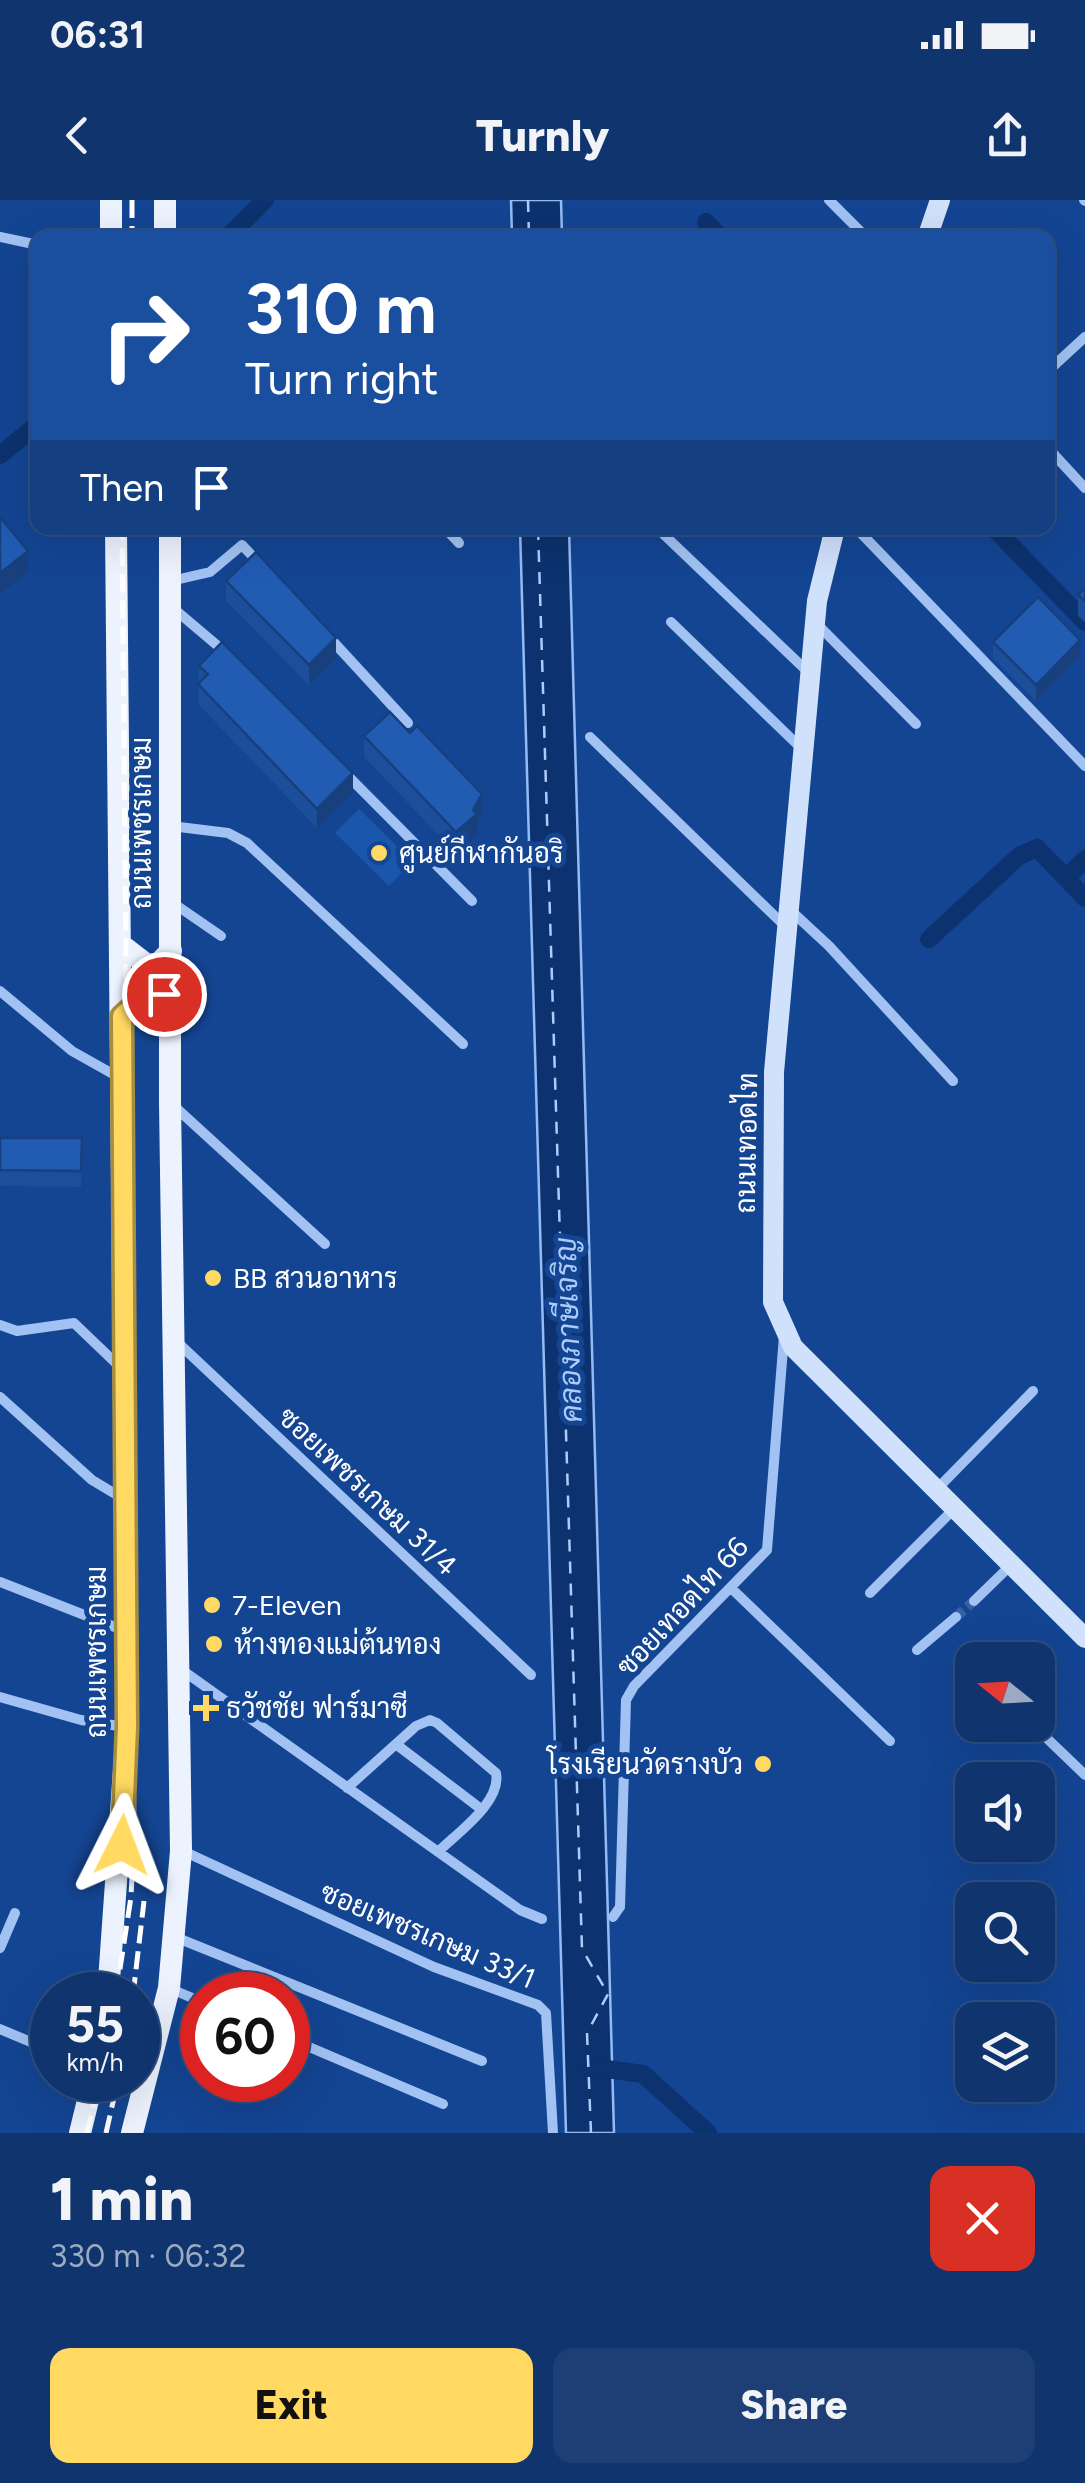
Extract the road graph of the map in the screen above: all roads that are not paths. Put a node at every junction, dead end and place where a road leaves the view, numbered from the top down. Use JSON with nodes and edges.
{"nodes":[{"id":1,"x":110,"y":200,"type":"edge"},
{"id":2,"x":165,"y":200,"type":"edge"},
{"id":3,"x":829,"y":200,"type":"edge"},
{"id":4,"x":940,"y":200,"type":"edge"},
{"id":5,"x":111,"y":230,"type":"edge"},
{"id":6,"x":165,"y":230,"type":"edge"},
{"id":7,"x":859,"y":230,"type":"edge"},
{"id":8,"x":930,"y":230,"type":"edge"},
{"id":9,"x":0,"y":237,"type":"edge"},
{"id":10,"x":30,"y":243,"type":"edge"},
{"id":11,"x":1085,"y":337,"type":"edge"},
{"id":12,"x":1055,"y":365,"type":"edge"},
{"id":13,"x":1055,"y":454,"type":"edge"},
{"id":14,"x":1081,"y":475,"type":"edge"},
{"id":15,"x":1085,"y":488,"type":"edge"},
{"id":16,"x":116,"y":535,"type":"edge"},
{"id":17,"x":170,"y":535,"type":"edge"},
{"id":18,"x":452,"y":535,"type":"edge"},
{"id":19,"x":664,"y":535,"type":"edge"},
{"id":20,"x":833,"y":535,"type":"edge"},
{"id":21,"x":863,"y":535,"type":"edge"},
{"id":22,"x":459,"y":543,"type":"dead end"},
{"id":23,"x":269,"y":573,"type":"edge"},
{"id":24,"x":170,"y":581,"type":"junction"},
{"id":25,"x":171,"y":607,"type":"junction"},
{"id":26,"x":670,"y":622,"type":"dead end"},
{"id":27,"x":816,"y":623,"type":"junction"},
{"id":28,"x":319,"y":626,"type":"edge"},
{"id":29,"x":233,"y":660,"type":"edge"},
{"id":30,"x":811,"y":674,"type":"junction"},
{"id":31,"x":408,"y":723,"type":"dead end"},
{"id":32,"x":916,"y":724,"type":"dead end"},
{"id":33,"x":590,"y":736,"type":"dead end"},
{"id":34,"x":804,"y":751,"type":"junction"},
{"id":35,"x":332,"y":759,"type":"edge"},
{"id":36,"x":1085,"y":766,"type":"edge"},
{"id":37,"x":170,"y":826,"type":"junction"},
{"id":38,"x":170,"y":901,"type":"junction"},
{"id":39,"x":472,"y":901,"type":"dead end"},
{"id":40,"x":787,"y":918,"type":"junction"},
{"id":41,"x":221,"y":936,"type":"dead end"},
{"id":42,"x":121,"y":945,"type":"junction"},
{"id":43,"x":171,"y":950,"type":"junction"},
{"id":44,"x":0,"y":990,"type":"edge"},
{"id":45,"x":171,"y":1013,"type":"junction"},
{"id":46,"x":122,"y":1016,"type":"junction"},
{"id":47,"x":463,"y":1044,"type":"dead end"},
{"id":48,"x":122,"y":1080,"type":"junction"},
{"id":49,"x":953,"y":1081,"type":"dead end"},
{"id":50,"x":170,"y":1103,"type":"junction"},
{"id":51,"x":325,"y":1244,"type":"dead end"},
{"id":52,"x":0,"y":1324,"type":"edge"},
{"id":53,"x":784,"y":1335,"type":"junction"},
{"id":54,"x":175,"y":1340,"type":"junction"},
{"id":55,"x":124,"y":1371,"type":"junction"},
{"id":56,"x":1033,"y":1391,"type":"dead end"},
{"id":57,"x":0,"y":1397,"type":"edge"},
{"id":58,"x":935,"y":1491,"type":"junction"},
{"id":59,"x":126,"y":1500,"type":"junction"},
{"id":60,"x":953,"y":1510,"type":"junction"},
{"id":61,"x":1010,"y":1567,"type":"junction"},
{"id":62,"x":0,"y":1582,"type":"edge"},
{"id":63,"x":731,"y":1588,"type":"junction"},
{"id":64,"x":870,"y":1593,"type":"dead end"},
{"id":65,"x":974,"y":1601,"type":"tunnel mouth"},
{"id":66,"x":956,"y":1617,"type":"tunnel mouth"},
{"id":67,"x":126,"y":1632,"type":"junction"},
{"id":68,"x":1085,"y":1638,"type":"edge"},
{"id":69,"x":918,"y":1650,"type":"dead end"},
{"id":70,"x":182,"y":1670,"type":"junction"},
{"id":71,"x":531,"y":1675,"type":"dead end"},
{"id":72,"x":0,"y":1697,"type":"edge"},
{"id":73,"x":127,"y":1727,"type":"junction"},
{"id":74,"x":890,"y":1742,"type":"dead end"},
{"id":75,"x":1051,"y":1742,"type":"edge"},
{"id":76,"x":397,"y":1745,"type":"junction"},
{"id":77,"x":1085,"y":1775,"type":"edge"},
{"id":78,"x":347,"y":1788,"type":"junction"},
{"id":79,"x":481,"y":1809,"type":"junction"},
{"id":80,"x":181,"y":1850,"type":"junction"},
{"id":81,"x":438,"y":1852,"type":"junction"},
{"id":82,"x":616,"y":1912,"type":"dead end"},
{"id":83,"x":14,"y":1913,"type":"dead end"},
{"id":84,"x":542,"y":1918,"type":"dead end"},
{"id":85,"x":175,"y":1937,"type":"junction"},
{"id":86,"x":0,"y":1948,"type":"edge"},
{"id":87,"x":110,"y":1972,"type":"edge"},
{"id":88,"x":169,"y":1988,"type":"junction"},
{"id":89,"x":180,"y":1993,"type":"edge"},
{"id":90,"x":0,"y":2029,"type":"edge"},
{"id":91,"x":30,"y":2041,"type":"edge"},
{"id":92,"x":310,"y":2047,"type":"edge"},
{"id":93,"x":482,"y":2061,"type":"dead end"},
{"id":94,"x":88,"y":2102,"type":"edge"},
{"id":95,"x":443,"y":2104,"type":"dead end"},
{"id":96,"x":138,"y":2131,"type":"edge"},
{"id":97,"x":80,"y":2133,"type":"edge"},
{"id":98,"x":554,"y":2133,"type":"edge"}],
"edges":[{"from":1,"to":5,"type":"main road"},
{"from":2,"to":6,"type":"main road"},
{"from":3,"to":7,"type":"street"},
{"from":4,"to":8,"type":"main road"},
{"from":9,"to":10,"type":"street"},
{"from":11,"to":12,"type":"street"},
{"from":13,"to":14,"type":"street"},
{"from":14,"to":15,"type":"street"},
{"from":16,"to":42,"type":"main road","name":"ถนนเพชรเกษม"},
{"from":17,"to":24,"type":"main road","name":"ถนนเพชรเกษม"},
{"from":18,"to":22,"type":"street"},
{"from":19,"to":30,"type":"street"},
{"from":20,"to":27,"type":"main road","name":"ถนนเทอดไท"},
{"from":21,"to":36,"type":"street"},
{"from":23,"to":24,"type":"street"},
{"from":24,"to":25,"type":"main road","name":"ถนนเพชรเกษม"},
{"from":25,"to":29,"type":"street"},
{"from":25,"to":37,"type":"main road","name":"ถนนเพชรเกษม"},
{"from":26,"to":34,"type":"street"},
{"from":27,"to":30,"type":"main road","name":"ถนนเทอดไท"},
{"from":27,"to":32,"type":"street"},
{"from":28,"to":31,"type":"street"},
{"from":30,"to":34,"type":"main road","name":"ถนนเทอดไท"},
{"from":33,"to":40,"type":"street"},
{"from":34,"to":40,"type":"main road","name":"ถนนเทอดไท"},
{"from":35,"to":39,"type":"street"},
{"from":37,"to":38,"type":"main road","name":"ถนนเพชรเกษม"},
{"from":37,"to":47,"type":"street"},
{"from":38,"to":41,"type":"street"},
{"from":38,"to":43,"type":"main road","name":"ถนนเพชรเกษม"},
{"from":40,"to":49,"type":"street"},
{"from":40,"to":53,"type":"main road","name":"ถนนเทอดไท"},
{"from":42,"to":43,"type":"main road"},
{"from":42,"to":46,"type":"main road","name":"ถนนเพชรเกษม"},
{"from":43,"to":45,"type":"main road","name":"ถนนเพชรเกษม"},
{"from":44,"to":48,"type":"street"},
{"from":45,"to":46,"type":"main road"},
{"from":45,"to":50,"type":"main road","name":"ถนนเพชรเกษม"},
{"from":46,"to":48,"type":"main road","name":"ถนนเพชรเกษม"},
{"from":48,"to":55,"type":"main road","name":"ถนนเพชรเกษม"},
{"from":50,"to":51,"type":"street"},
{"from":50,"to":54,"type":"main road","name":"ถนนเพชรเกษม"},
{"from":52,"to":55,"type":"street"},
{"from":53,"to":58,"type":"main road"},
{"from":53,"to":63,"type":"street","name":"ซอยเทอดไท 66"},
{"from":54,"to":70,"type":"main road","name":"ถนนเพชรเกษม"},
{"from":54,"to":71,"type":"street","name":"ซอยเพชรเกษม 31/4"},
{"from":55,"to":59,"type":"main road","name":"ถนนเพชรเกษม"},
{"from":56,"to":58,"type":"street"},
{"from":57,"to":59,"type":"street"},
{"from":58,"to":60,"type":"main road"},
{"from":59,"to":67,"type":"main road","name":"ถนนเพชรเกษม"},
{"from":60,"to":61,"type":"main road"},
{"from":60,"to":64,"type":"street"},
{"from":61,"to":65,"type":"street"},
{"from":61,"to":68,"type":"main road"},
{"from":62,"to":67,"type":"street"},
{"from":63,"to":74,"type":"street"},
{"from":63,"to":82,"type":"street","name":"ซอยเทอดไท 66"},
{"from":66,"to":69,"type":"street"},
{"from":67,"to":73,"type":"main road","name":"ถนนเพชรเกษม"},
{"from":70,"to":78,"type":"street"},
{"from":70,"to":80,"type":"main road","name":"ถนนเพชรเกษม"},
{"from":72,"to":73,"type":"street"},
{"from":73,"to":87,"type":"main road","name":"ถนนเพชรเกษม"},
{"from":75,"to":77,"type":"street"},
{"from":76,"to":78,"type":"street"},
{"from":76,"to":79,"type":"street"},
{"from":76,"to":79,"type":"street"},
{"from":78,"to":81,"type":"street"},
{"from":79,"to":81,"type":"street"},
{"from":80,"to":85,"type":"main road","name":"ถนนเพชรเกษม"},
{"from":80,"to":98,"type":"street","name":"ซอยเพชรเกษม 33/1"},
{"from":81,"to":84,"type":"street"},
{"from":83,"to":86,"type":"street"},
{"from":85,"to":88,"type":"main road","name":"ถนนเพชรเกษม"},
{"from":85,"to":93,"type":"street"},
{"from":88,"to":89,"type":"street"},
{"from":88,"to":96,"type":"main road","name":"ถนนเพชรเกษม"},
{"from":90,"to":91,"type":"street"},
{"from":92,"to":95,"type":"street"},
{"from":94,"to":97,"type":"main road"}]}
